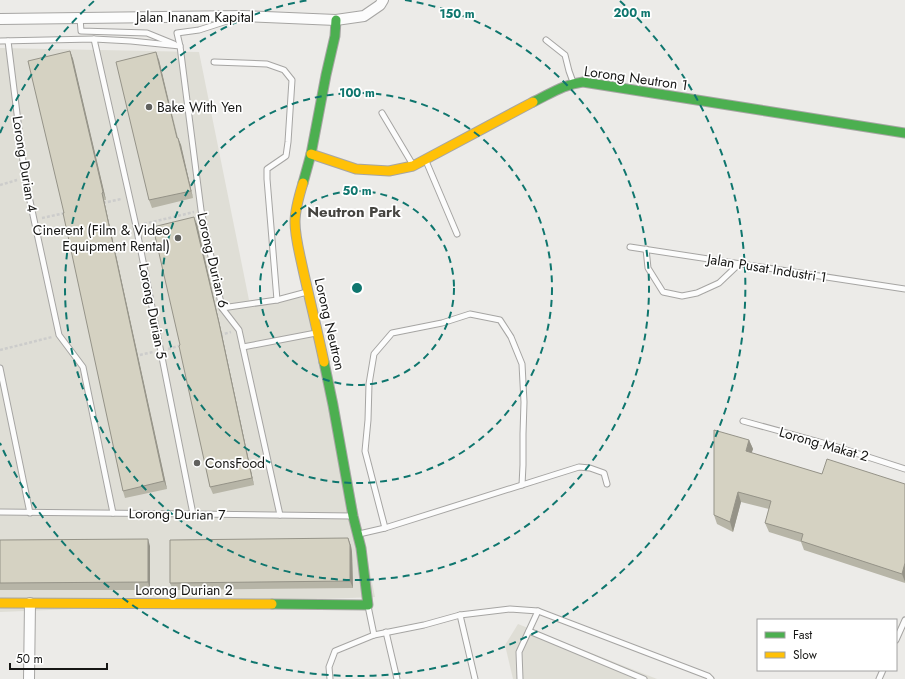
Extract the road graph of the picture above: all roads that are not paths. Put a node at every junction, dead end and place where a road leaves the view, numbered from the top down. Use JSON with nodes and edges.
{"nodes":[{"id":1,"x":384,"y":0,"type":"edge"},
{"id":2,"x":243,"y":16,"type":"junction"},
{"id":3,"x":80,"y":18,"type":"junction"},
{"id":4,"x":0,"y":19,"type":"edge"},
{"id":5,"x":336,"y":20,"type":"junction"},
{"id":6,"x":94,"y":39,"type":"junction"},
{"id":7,"x":546,"y":40,"type":"dead end"},
{"id":8,"x":0,"y":41,"type":"edge"},
{"id":9,"x":8,"y":41,"type":"junction"},
{"id":10,"x":180,"y":46,"type":"junction"},
{"id":11,"x":214,"y":62,"type":"dead end"},
{"id":12,"x":574,"y":83,"type":"junction"},
{"id":13,"x":382,"y":113,"type":"dead end"},
{"id":14,"x":905,"y":133,"type":"edge"},
{"id":15,"x":311,"y":154,"type":"junction"},
{"id":16,"x":425,"y":160,"type":"junction"},
{"id":17,"x":413,"y":166,"type":"junction"},
{"id":18,"x":457,"y":234,"type":"dead end"},
{"id":19,"x":630,"y":247,"type":"dead end"},
{"id":20,"x":646,"y":249,"type":"junction"},
{"id":21,"x":739,"y":264,"type":"junction"},
{"id":22,"x":905,"y":289,"type":"edge"},
{"id":23,"x":308,"y":292,"type":"junction"},
{"id":24,"x":277,"y":300,"type":"junction"},
{"id":25,"x":222,"y":308,"type":"junction"},
{"id":26,"x":318,"y":332,"type":"junction"},
{"id":27,"x":243,"y":347,"type":"junction"},
{"id":28,"x":0,"y":368,"type":"edge"},
{"id":29,"x":743,"y":421,"type":"dead end"},
{"id":30,"x":905,"y":468,"type":"edge"},
{"id":31,"x":607,"y":484,"type":"dead end"},
{"id":32,"x":522,"y":485,"type":"junction"},
{"id":33,"x":0,"y":512,"type":"edge"},
{"id":34,"x":30,"y":512,"type":"junction"},
{"id":35,"x":113,"y":513,"type":"junction"},
{"id":36,"x":193,"y":514,"type":"junction"},
{"id":37,"x":280,"y":515,"type":"junction"},
{"id":38,"x":353,"y":516,"type":"junction"},
{"id":39,"x":385,"y":528,"type":"junction"},
{"id":40,"x":358,"y":534,"type":"junction"},
{"id":41,"x":0,"y":603,"type":"edge"},
{"id":42,"x":30,"y":604,"type":"junction"},
{"id":43,"x":368,"y":605,"type":"junction"},
{"id":44,"x":538,"y":611,"type":"junction"},
{"id":45,"x":460,"y":616,"type":"junction"},
{"id":46,"x":905,"y":620,"type":"edge"},
{"id":47,"x":529,"y":631,"type":"junction"},
{"id":48,"x":386,"y":632,"type":"junction"},
{"id":49,"x":374,"y":635,"type":"junction"},
{"id":50,"x":897,"y":638,"type":"edge"},
{"id":51,"x":29,"y":679,"type":"edge"},
{"id":52,"x":330,"y":679,"type":"edge"},
{"id":53,"x":397,"y":679,"type":"edge"},
{"id":54,"x":475,"y":679,"type":"edge"},
{"id":55,"x":520,"y":679,"type":"edge"},
{"id":56,"x":644,"y":679,"type":"edge"},
{"id":57,"x":711,"y":679,"type":"edge"}],
"edges":[{"from":1,"to":5,"type":"street","name":"Jalan Inanam Kapital"},
{"from":2,"to":3,"type":"street","name":"Jalan Inanam Kapital"},
{"from":2,"to":5,"type":"street","name":"Jalan Inanam Kapital"},
{"from":2,"to":10,"type":"lane","name":"Lorong Durian 6"},
{"from":3,"to":4,"type":"street","name":"Jalan Inanam Kapital"},
{"from":3,"to":10,"type":"lane"},
{"from":5,"to":15,"type":"street","name":"Lorong Neutron"},
{"from":6,"to":9,"type":"lane"},
{"from":6,"to":10,"type":"lane"},
{"from":6,"to":36,"type":"lane","name":"Lorong Durian 5"},
{"from":7,"to":12,"type":"lane"},
{"from":8,"to":9,"type":"lane"},
{"from":9,"to":35,"type":"lane","name":"Lorong Durian 4"},
{"from":10,"to":25,"type":"lane","name":"Lorong Durian 6"},
{"from":11,"to":24,"type":"lane"},
{"from":12,"to":14,"type":"street","name":"Lorong Neutron 1"},
{"from":12,"to":16,"type":"street","name":"Lorong Neutron 1"},
{"from":13,"to":17,"type":"lane"},
{"from":15,"to":17,"type":"street","name":"Lorong Neutron 1"},
{"from":15,"to":23,"type":"street","name":"Lorong Neutron"},
{"from":16,"to":17,"type":"street","name":"Lorong Neutron 1"},
{"from":16,"to":18,"type":"lane"},
{"from":19,"to":20,"type":"lane","name":"Jalan Pusat Industri 1"},
{"from":20,"to":21,"type":"lane","name":"Jalan Pusat Industri 1"},
{"from":20,"to":21,"type":"lane"},
{"from":21,"to":22,"type":"lane","name":"Jalan Pusat Industri 1"},
{"from":23,"to":24,"type":"lane"},
{"from":23,"to":26,"type":"street","name":"Lorong Neutron"},
{"from":24,"to":25,"type":"lane"},
{"from":25,"to":27,"type":"lane","name":"Lorong Durian 6"},
{"from":26,"to":27,"type":"lane"},
{"from":26,"to":38,"type":"street","name":"Lorong Neutron"},
{"from":27,"to":37,"type":"lane","name":"Lorong Durian 6"},
{"from":28,"to":34,"type":"lane"},
{"from":29,"to":30,"type":"lane","name":"Lorong Makat 2"},
{"from":31,"to":32,"type":"lane"},
{"from":32,"to":39,"type":"lane"},
{"from":32,"to":39,"type":"lane"},
{"from":33,"to":34,"type":"lane","name":"Lorong Durian 7"},
{"from":34,"to":35,"type":"lane","name":"Lorong Durian 7"},
{"from":35,"to":36,"type":"lane","name":"Lorong Durian 7"},
{"from":36,"to":37,"type":"lane","name":"Lorong Durian 7"},
{"from":37,"to":38,"type":"lane","name":"Lorong Durian 7"},
{"from":38,"to":40,"type":"street","name":"Lorong Neutron"},
{"from":39,"to":40,"type":"lane"},
{"from":40,"to":43,"type":"street","name":"Lorong Neutron"},
{"from":41,"to":42,"type":"street","name":"Lorong Durian 2"},
{"from":42,"to":43,"type":"street","name":"Lorong Durian 2"},
{"from":42,"to":51,"type":"street"},
{"from":43,"to":49,"type":"lane","name":"Lorong Neutron"},
{"from":44,"to":45,"type":"lane"},
{"from":44,"to":47,"type":"lane"},
{"from":44,"to":57,"type":"lane"},
{"from":45,"to":48,"type":"lane"},
{"from":45,"to":54,"type":"lane"},
{"from":46,"to":50,"type":"lane"},
{"from":47,"to":55,"type":"lane"},
{"from":47,"to":56,"type":"lane"},
{"from":48,"to":49,"type":"lane"},
{"from":48,"to":53,"type":"lane"},
{"from":49,"to":52,"type":"lane"}]}
